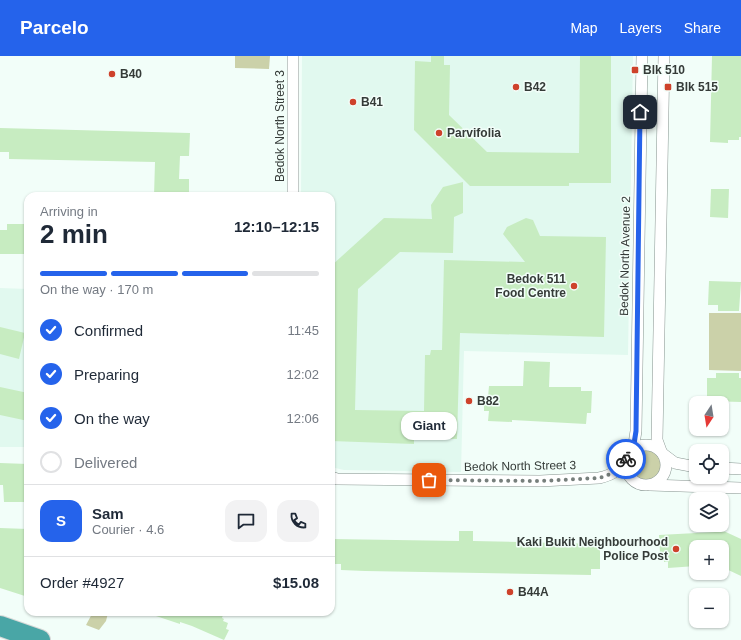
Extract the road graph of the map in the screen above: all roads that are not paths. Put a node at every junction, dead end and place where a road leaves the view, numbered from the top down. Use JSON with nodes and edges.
{"nodes":[{"id":1,"x":293,"y":56,"type":"edge"},
{"id":2,"x":642,"y":56,"type":"edge"},
{"id":3,"x":664,"y":56,"type":"edge"},
{"id":4,"x":293,"y":192,"type":"edge"},
{"id":5,"x":661,"y":452,"type":"junction"},
{"id":6,"x":628,"y":455,"type":"junction"},
{"id":7,"x":689,"y":466,"type":"edge"},
{"id":8,"x":729,"y":468,"type":"edge"},
{"id":9,"x":741,"y":469,"type":"edge"},
{"id":10,"x":335,"y":478,"type":"edge"},
{"id":11,"x":646,"y":485,"type":"junction"},
{"id":12,"x":741,"y":488,"type":"edge"},
{"id":13,"x":0,"y":626,"type":"edge"},
{"id":14,"x":40,"y":640,"type":"edge"}],
"edges":[{"from":1,"to":4,"type":"street","name":"Bedok North Street 3"},
{"from":2,"to":6,"type":"street","name":"Bedok North Avenue 2"},
{"from":3,"to":5,"type":"street"},
{"from":5,"to":6,"type":"street"},
{"from":5,"to":7,"type":"street"},
{"from":5,"to":11,"type":"street"},
{"from":6,"to":10,"type":"street","name":"Bedok North Street 3"},
{"from":6,"to":11,"type":"street"},
{"from":8,"to":9,"type":"street"},
{"from":11,"to":12,"type":"street"},
{"from":13,"to":14,"type":"highway"}]}
